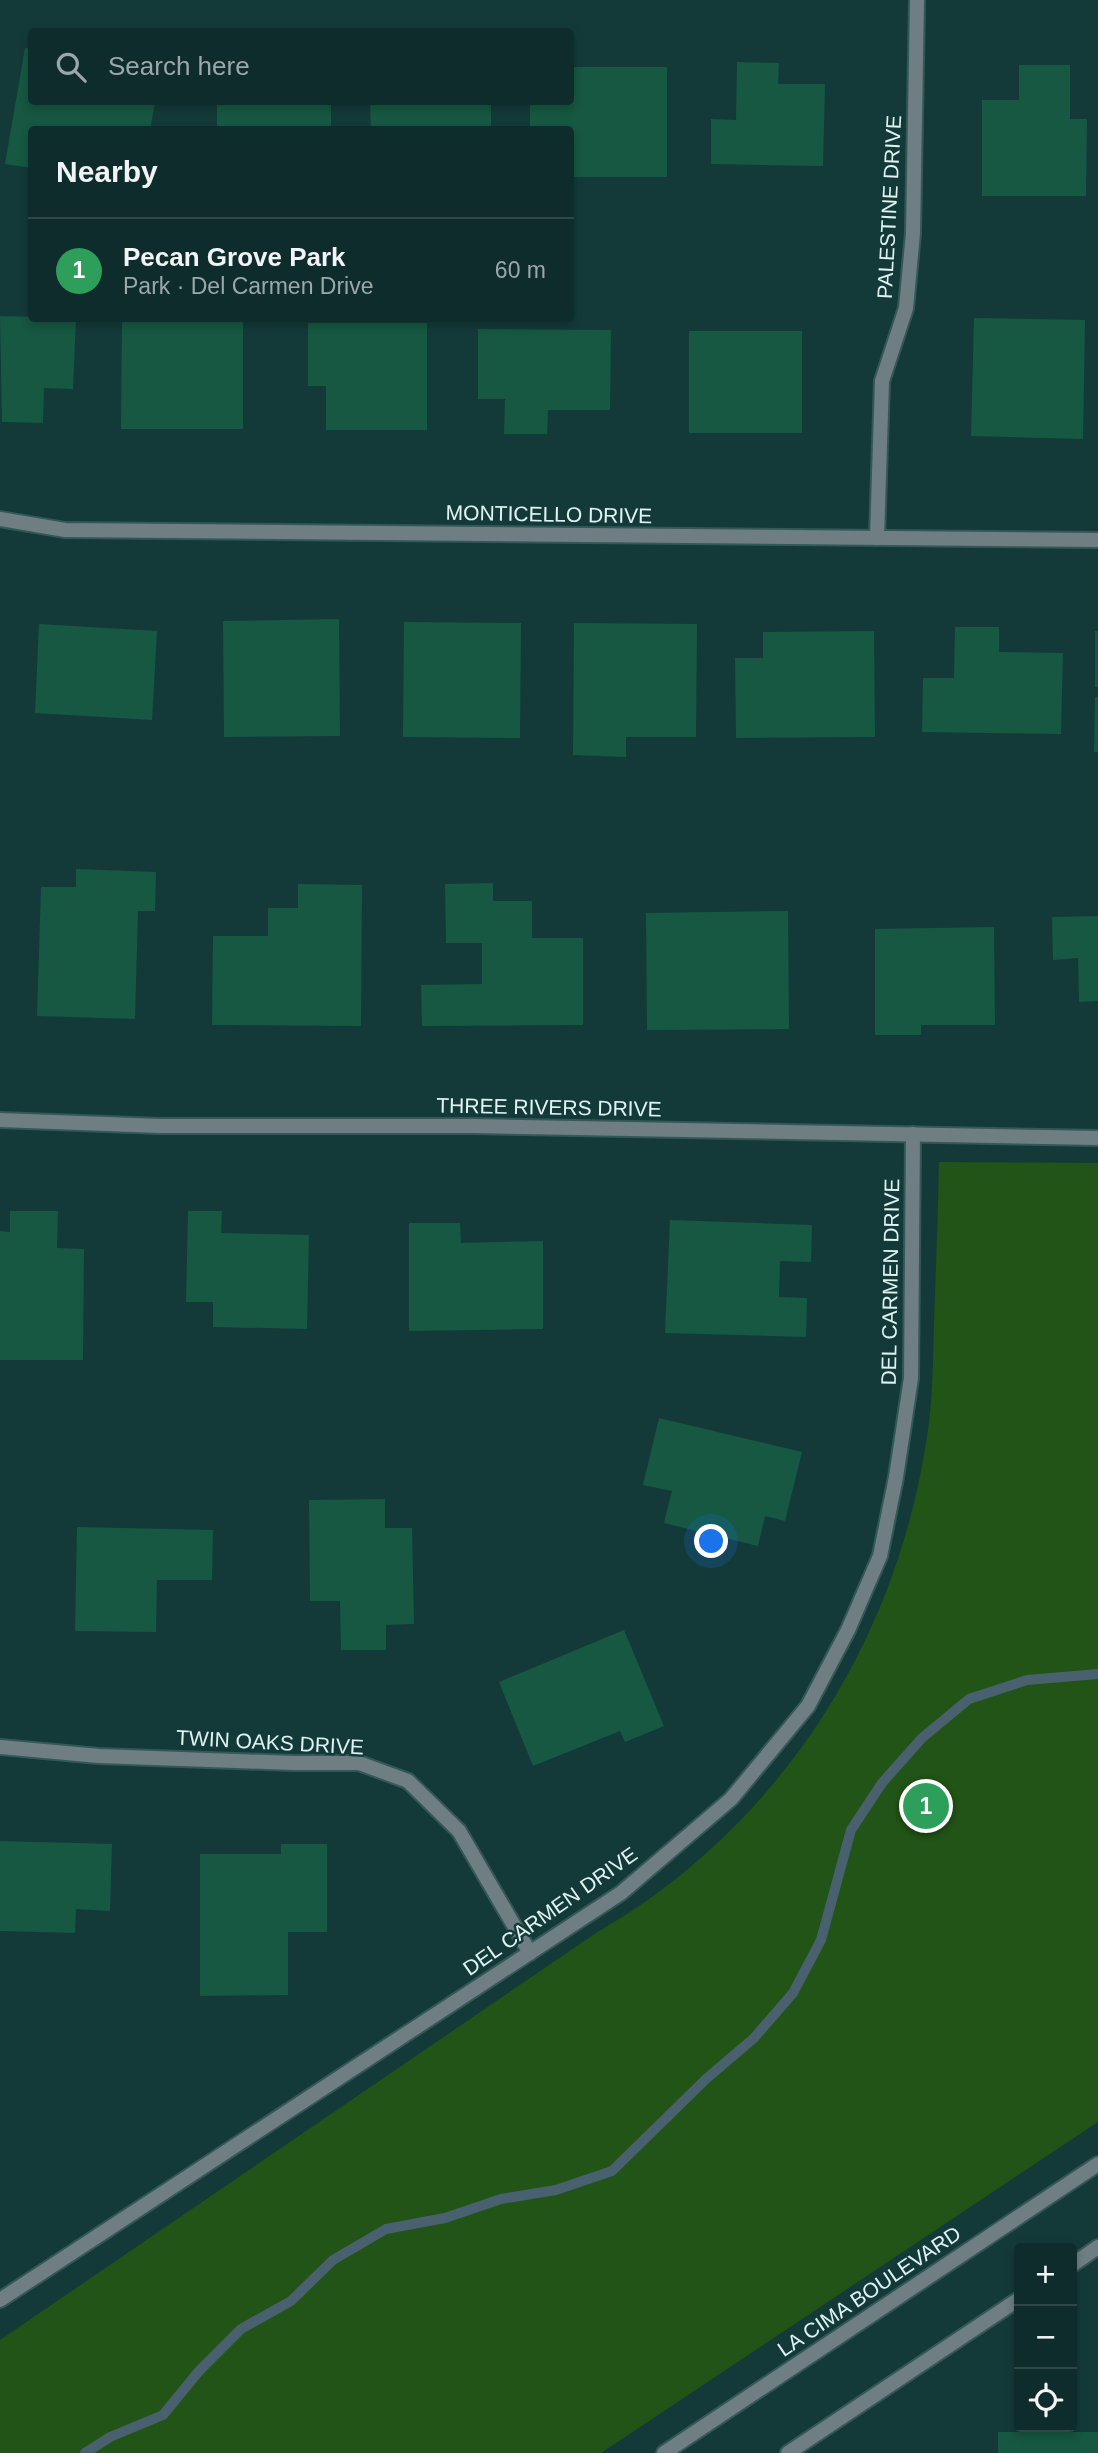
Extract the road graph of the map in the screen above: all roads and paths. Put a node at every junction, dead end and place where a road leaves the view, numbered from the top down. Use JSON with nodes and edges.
{"nodes":[{"id":1,"x":917,"y":0,"type":"edge"},
{"id":2,"x":0,"y":519,"type":"edge"},
{"id":3,"x":877,"y":538,"type":"junction"},
{"id":4,"x":1098,"y":540,"type":"edge"},
{"id":5,"x":0,"y":1120,"type":"edge"},
{"id":6,"x":913,"y":1135,"type":"junction"},
{"id":7,"x":1098,"y":1138,"type":"edge"},
{"id":8,"x":0,"y":1747,"type":"edge"},
{"id":9,"x":530,"y":1953,"type":"junction"},
{"id":10,"x":1098,"y":2164,"type":"edge"},
{"id":11,"x":1098,"y":2247,"type":"edge"},
{"id":12,"x":1077,"y":2261,"type":"edge"},
{"id":13,"x":0,"y":2300,"type":"edge"},
{"id":14,"x":1014,"y":2303,"type":"edge"},
{"id":15,"x":664,"y":2453,"type":"edge"},
{"id":16,"x":788,"y":2453,"type":"edge"}],
"edges":[{"from":1,"to":3,"type":"street","name":"PALESTINE DRIVE"},
{"from":2,"to":3,"type":"street","name":"MONTICELLO DRIVE"},
{"from":3,"to":4,"type":"street","name":"MONTICELLO DRIVE"},
{"from":5,"to":6,"type":"street","name":"THREE RIVERS DRIVE"},
{"from":6,"to":7,"type":"street","name":"THREE RIVERS DRIVE"},
{"from":6,"to":9,"type":"street","name":"DEL CARMEN DRIVE"},
{"from":8,"to":9,"type":"street","name":"TWIN OAKS DRIVE"},
{"from":9,"to":13,"type":"street","name":"DEL CARMEN DRIVE"},
{"from":10,"to":15,"type":"street","name":"LA CIMA BOULEVARD"},
{"from":11,"to":12,"type":"street"},
{"from":14,"to":16,"type":"street"}]}
